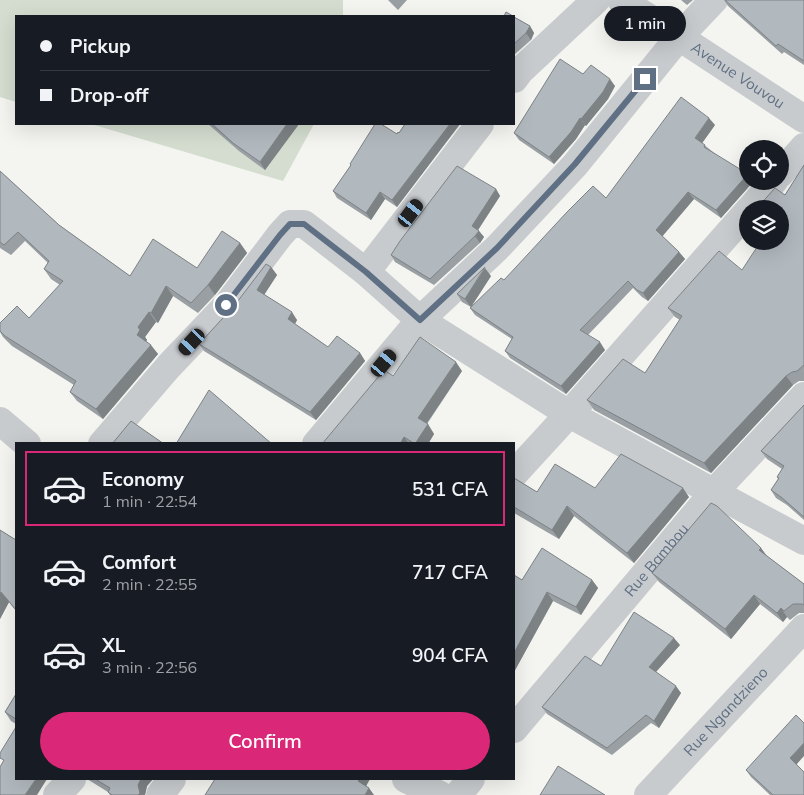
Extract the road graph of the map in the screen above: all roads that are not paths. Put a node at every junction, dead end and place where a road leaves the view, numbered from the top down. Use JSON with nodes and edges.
{"nodes":[{"id":1,"x":596,"y":0,"type":"edge"},
{"id":2,"x":621,"y":0,"type":"edge"},
{"id":3,"x":714,"y":0,"type":"edge"},
{"id":4,"x":680,"y":37,"type":"junction"},
{"id":5,"x":515,"y":78,"type":"edge"},
{"id":6,"x":804,"y":119,"type":"edge"},
{"id":7,"x":479,"y":125,"type":"edge"},
{"id":8,"x":804,"y":147,"type":"edge"},
{"id":9,"x":789,"y":164,"type":"edge"},
{"id":10,"x":766,"y":190,"type":"edge"},
{"id":11,"x":758,"y":200,"type":"edge"},
{"id":12,"x":739,"y":221,"type":"edge"},
{"id":13,"x":366,"y":272,"type":"junction"},
{"id":14,"x":420,"y":320,"type":"junction"},
{"id":15,"x":804,"y":396,"type":"edge"},
{"id":16,"x":569,"y":414,"type":"junction"},
{"id":17,"x":0,"y":421,"type":"edge"},
{"id":18,"x":25,"y":442,"type":"edge"},
{"id":19,"x":104,"y":442,"type":"edge"},
{"id":20,"x":318,"y":442,"type":"edge"},
{"id":21,"x":515,"y":473,"type":"edge"},
{"id":22,"x":714,"y":492,"type":"junction"},
{"id":23,"x":804,"y":541,"type":"edge"},
{"id":24,"x":804,"y":628,"type":"edge"},
{"id":25,"x":515,"y":728,"type":"edge"},
{"id":26,"x":71,"y":780,"type":"edge"},
{"id":27,"x":171,"y":780,"type":"edge"},
{"id":28,"x":406,"y":780,"type":"edge"},
{"id":29,"x":409,"y":780,"type":"edge"},
{"id":30,"x":471,"y":780,"type":"edge"},
{"id":31,"x":57,"y":795,"type":"edge"},
{"id":32,"x":160,"y":795,"type":"edge"},
{"id":33,"x":395,"y":795,"type":"edge"},
{"id":34,"x":440,"y":795,"type":"edge"},
{"id":35,"x":458,"y":795,"type":"edge"},
{"id":36,"x":648,"y":795,"type":"edge"}],
"edges":[{"from":1,"to":5,"type":"street"},
{"from":2,"to":4,"type":"street","name":"Avenue Vouvou"},
{"from":3,"to":4,"type":"street"},
{"from":4,"to":6,"type":"street","name":"Avenue Vouvou"},
{"from":4,"to":14,"type":"street"},
{"from":7,"to":13,"type":"street"},
{"from":8,"to":9,"type":"street"},
{"from":10,"to":11,"type":"street"},
{"from":12,"to":16,"type":"street"},
{"from":13,"to":14,"type":"street"},
{"from":13,"to":19,"type":"street"},
{"from":14,"to":16,"type":"street"},
{"from":14,"to":20,"type":"street"},
{"from":15,"to":22,"type":"street","name":"Rue Bambou"},
{"from":16,"to":21,"type":"street"},
{"from":16,"to":22,"type":"street"},
{"from":17,"to":18,"type":"street"},
{"from":22,"to":23,"type":"street"},
{"from":22,"to":25,"type":"street","name":"Rue Bambou"},
{"from":24,"to":36,"type":"street","name":"Rue Ngandzieno"},
{"from":26,"to":31,"type":"street"},
{"from":27,"to":32,"type":"street"},
{"from":28,"to":33,"type":"street"},
{"from":29,"to":34,"type":"street"},
{"from":30,"to":35,"type":"street"}]}
